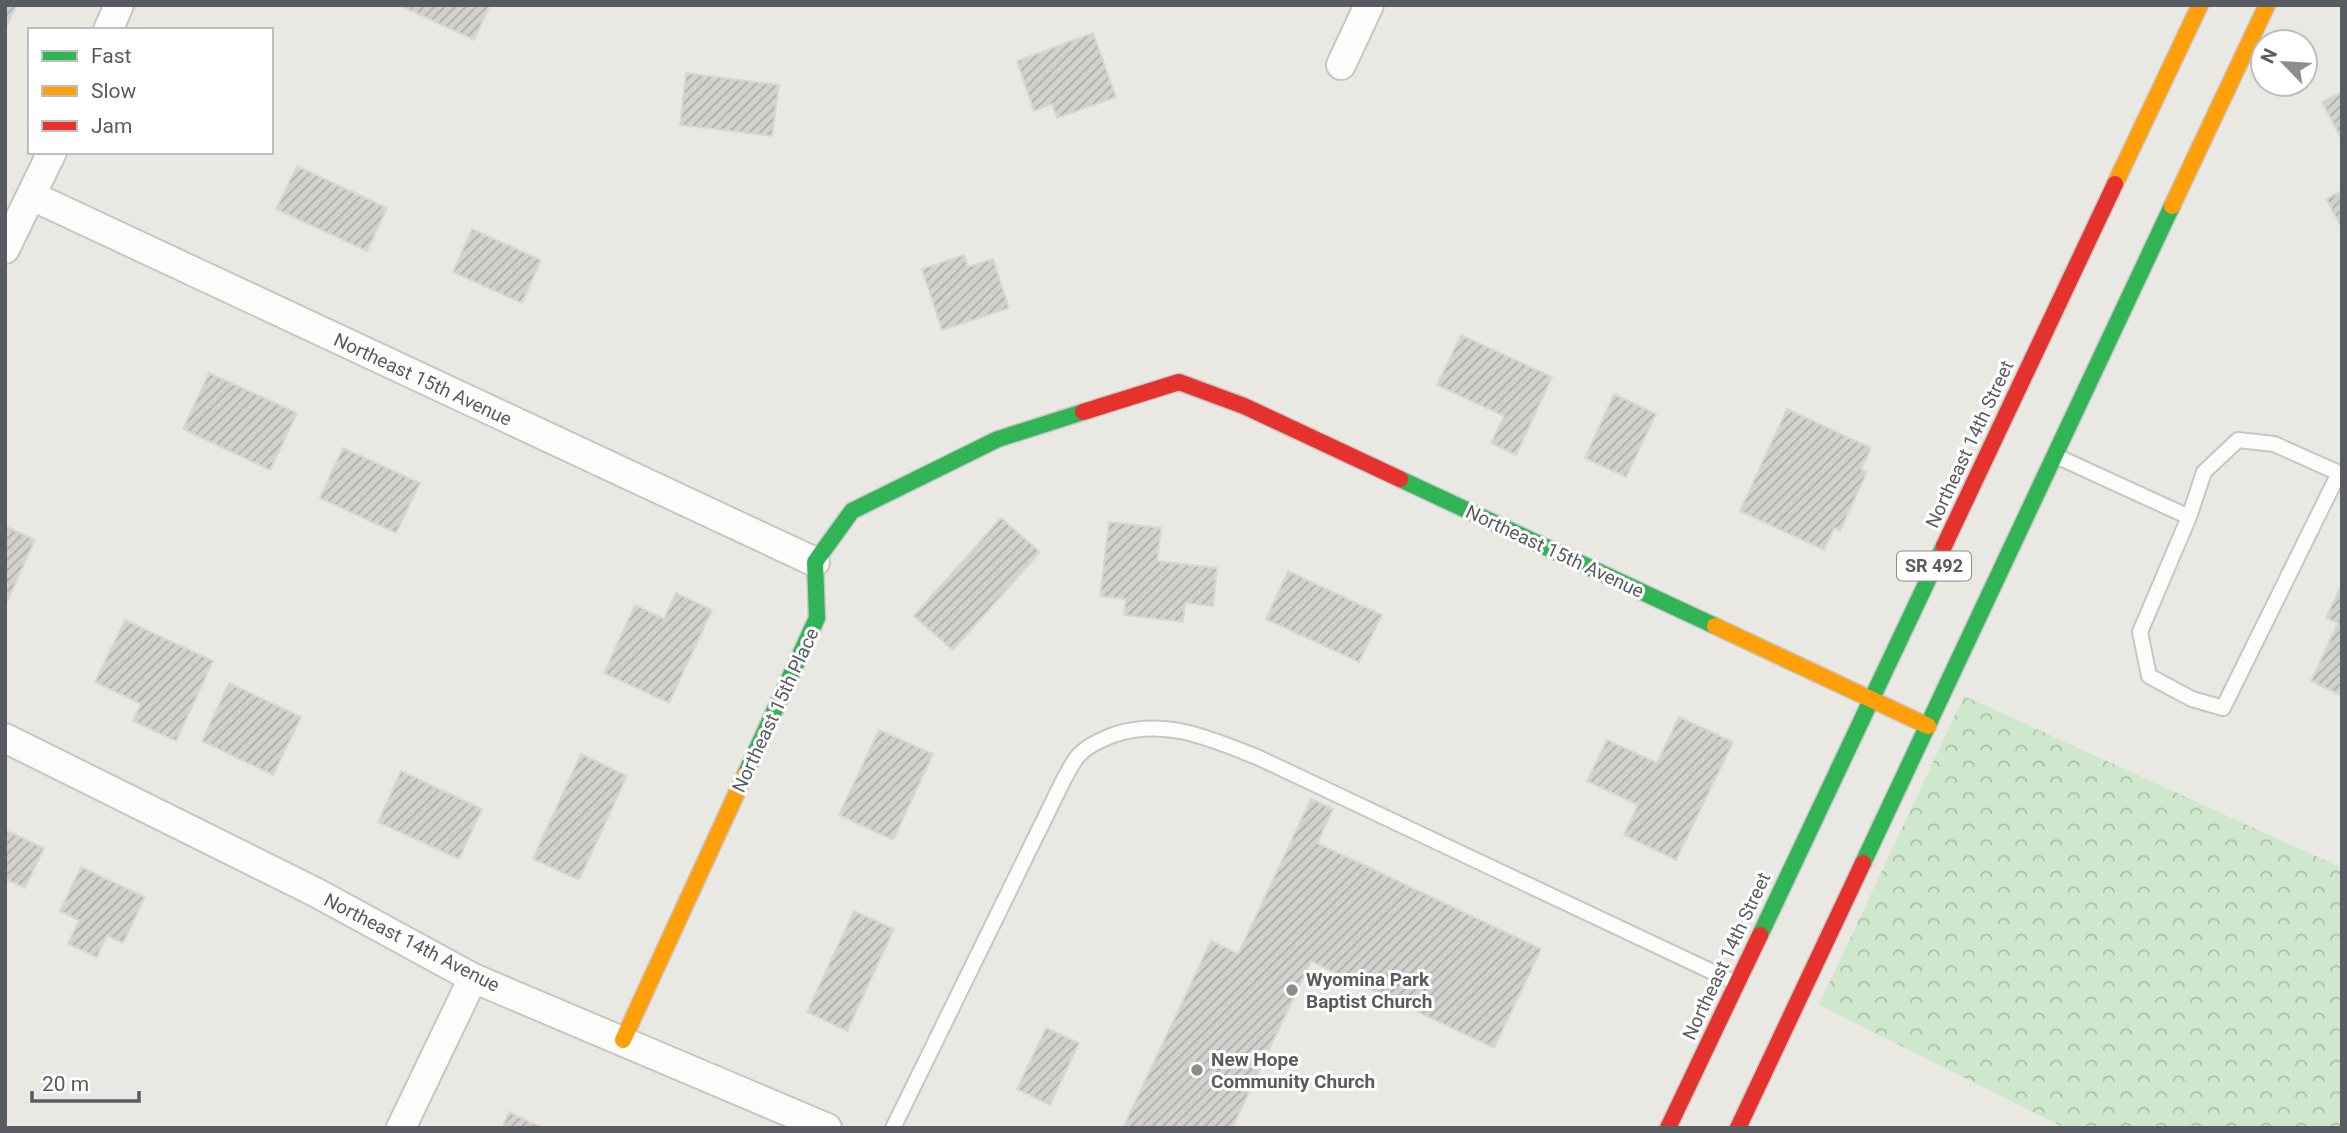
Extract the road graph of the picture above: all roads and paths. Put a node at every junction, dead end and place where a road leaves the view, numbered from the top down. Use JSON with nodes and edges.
{"nodes":[{"id":1,"x":119,"y":5,"type":"edge"},
{"id":2,"x":1368,"y":5,"type":"edge"},
{"id":3,"x":2200,"y":5,"type":"edge"},
{"id":4,"x":2267,"y":5,"type":"edge"},
{"id":5,"x":109,"y":28,"type":"edge"},
{"id":6,"x":1341,"y":65,"type":"dead end"},
{"id":7,"x":50,"y":154,"type":"edge"},
{"id":8,"x":32,"y":196,"type":"junction"},
{"id":9,"x":5,"y":249,"type":"edge"},
{"id":10,"x":2055,"y":456,"type":"junction"},
{"id":11,"x":2189,"y":517,"type":"junction"},
{"id":12,"x":815,"y":562,"type":"junction"},
{"id":13,"x":1871,"y":699,"type":"junction"},
{"id":14,"x":1928,"y":726,"type":"junction"},
{"id":15,"x":5,"y":738,"type":"edge"},
{"id":16,"x":473,"y":978,"type":"junction"},
{"id":17,"x":1736,"y":984,"type":"junction"},
{"id":18,"x":623,"y":1040,"type":"junction"},
{"id":19,"x":401,"y":1128,"type":"edge"},
{"id":20,"x":827,"y":1128,"type":"edge"},
{"id":21,"x":892,"y":1128,"type":"edge"},
{"id":22,"x":1668,"y":1128,"type":"edge"},
{"id":23,"x":1738,"y":1128,"type":"edge"}],
"edges":[{"from":1,"to":5,"type":"street"},
{"from":2,"to":6,"type":"street"},
{"from":3,"to":13,"type":"main road","name":"Northeast 14th Street","number":"SR 492"},
{"from":4,"to":10,"type":"main road","number":"SR 492"},
{"from":7,"to":8,"type":"street"},
{"from":8,"to":9,"type":"street"},
{"from":8,"to":12,"type":"street","name":"Northeast 15th Avenue"},
{"from":10,"to":11,"type":"lane"},
{"from":10,"to":14,"type":"main road","number":"SR 492"},
{"from":11,"to":11,"type":"lane"},
{"from":12,"to":13,"type":"main road","name":"Northeast 15th Avenue"},
{"from":12,"to":18,"type":"main road","name":"Northeast 15th Place"},
{"from":13,"to":14,"type":"main road","name":"Northeast 15th Avenue"},
{"from":13,"to":17,"type":"main road","name":"Northeast 14th Street","number":"SR 492"},
{"from":14,"to":23,"type":"main road","number":"SR 492"},
{"from":15,"to":16,"type":"street","name":"Northeast 14th Avenue"},
{"from":16,"to":18,"type":"street","name":"Northeast 14th Avenue"},
{"from":16,"to":19,"type":"street"},
{"from":17,"to":21,"type":"lane"},
{"from":17,"to":22,"type":"main road","name":"Northeast 14th Street","number":"SR 492"},
{"from":18,"to":20,"type":"street","name":"Northeast 14th Avenue"}]}
